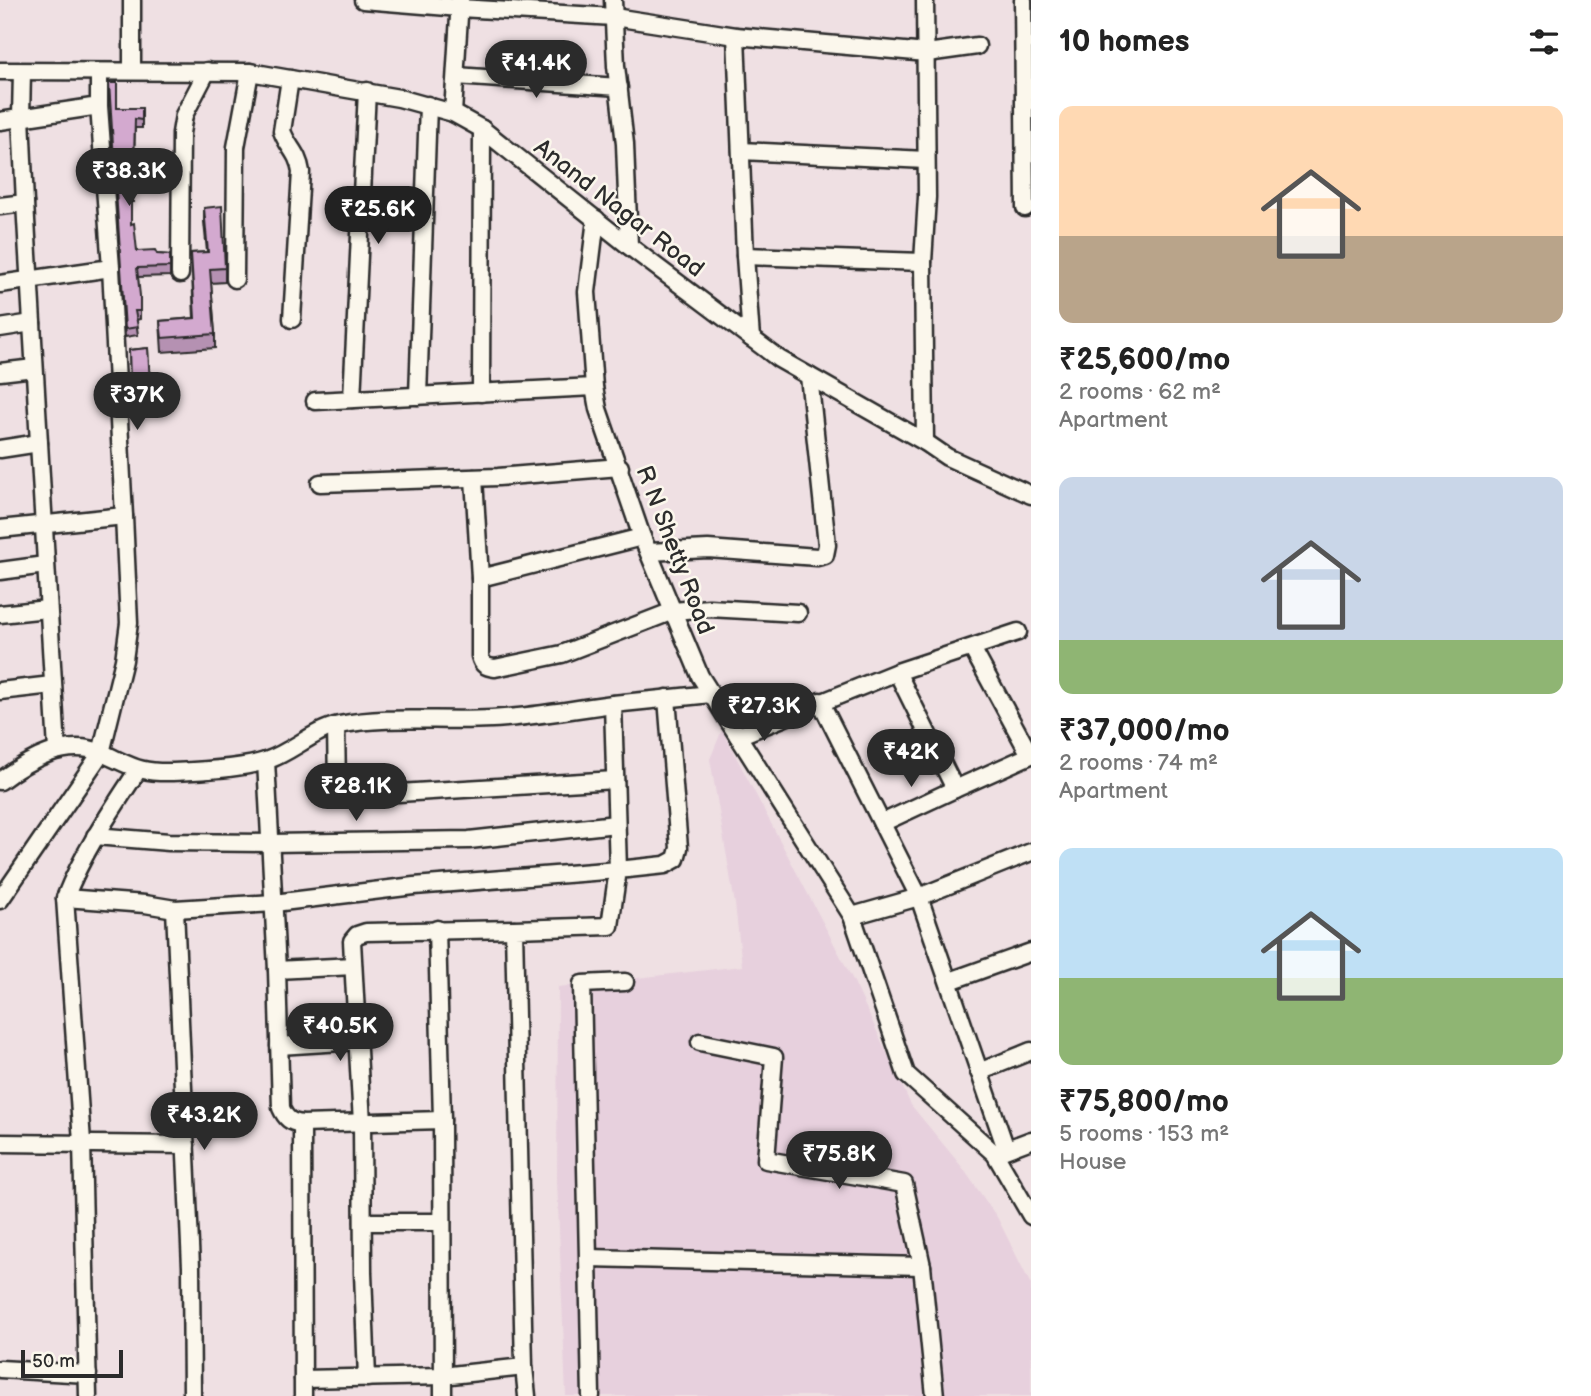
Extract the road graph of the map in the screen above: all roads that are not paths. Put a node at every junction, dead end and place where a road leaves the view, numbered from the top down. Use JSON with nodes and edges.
{"nodes":[{"id":1,"x":132,"y":0,"type":"edge"},
{"id":2,"x":363,"y":0,"type":"edge"},
{"id":3,"x":925,"y":0,"type":"edge"},
{"id":4,"x":1023,"y":0,"type":"edge"},
{"id":5,"x":460,"y":4,"type":"edge"},
{"id":6,"x":613,"y":8,"type":"edge"},
{"id":7,"x":736,"y":36,"type":"junction"},
{"id":8,"x":977,"y":46,"type":"dead end"},
{"id":9,"x":927,"y":53,"type":"junction"},
{"id":10,"x":132,"y":70,"type":"junction"},
{"id":11,"x":0,"y":71,"type":"edge"},
{"id":12,"x":207,"y":71,"type":"junction"},
{"id":13,"x":22,"y":72,"type":"junction"},
{"id":14,"x":250,"y":72,"type":"junction"},
{"id":15,"x":99,"y":73,"type":"junction"},
{"id":16,"x":456,"y":76,"type":"junction"},
{"id":17,"x":290,"y":79,"type":"junction"},
{"id":18,"x":619,"y":87,"type":"junction"},
{"id":19,"x":367,"y":91,"type":"junction"},
{"id":20,"x":428,"y":105,"type":"junction"},
{"id":21,"x":99,"y":106,"type":"junction"},
{"id":22,"x":453,"y":113,"type":"junction"},
{"id":23,"x":21,"y":117,"type":"junction"},
{"id":24,"x":0,"y":121,"type":"edge"},
{"id":25,"x":482,"y":129,"type":"junction"},
{"id":26,"x":741,"y":151,"type":"junction"},
{"id":27,"x":926,"y":160,"type":"junction"},
{"id":28,"x":25,"y":203,"type":"junction"},
{"id":29,"x":0,"y":206,"type":"edge"},
{"id":30,"x":1025,"y":208,"type":"dead end"},
{"id":31,"x":596,"y":219,"type":"junction"},
{"id":32,"x":629,"y":246,"type":"junction"},
{"id":33,"x":745,"y":256,"type":"junction"},
{"id":34,"x":923,"y":262,"type":"junction"},
{"id":35,"x":111,"y":268,"type":"junction"},
{"id":36,"x":180,"y":274,"type":"dead end"},
{"id":37,"x":29,"y":279,"type":"junction"},
{"id":38,"x":235,"y":279,"type":"dead end"},
{"id":39,"x":0,"y":284,"type":"edge"},
{"id":40,"x":292,"y":319,"type":"dead end"},
{"id":41,"x":32,"y":323,"type":"junction"},
{"id":42,"x":0,"y":328,"type":"edge"},
{"id":43,"x":751,"y":338,"type":"junction"},
{"id":44,"x":34,"y":368,"type":"junction"},
{"id":45,"x":0,"y":372,"type":"edge"},
{"id":46,"x":809,"y":376,"type":"junction"},
{"id":47,"x":594,"y":387,"type":"junction"},
{"id":48,"x":481,"y":393,"type":"junction"},
{"id":49,"x":418,"y":396,"type":"junction"},
{"id":50,"x":352,"y":399,"type":"junction"},
{"id":51,"x":316,"y":401,"type":"dead end"},
{"id":52,"x":925,"y":442,"type":"junction"},
{"id":53,"x":39,"y":443,"type":"junction"},
{"id":54,"x":0,"y":449,"type":"edge"},
{"id":55,"x":620,"y":467,"type":"junction"},
{"id":56,"x":474,"y":478,"type":"junction"},
{"id":57,"x":320,"y":483,"type":"dead end"},
{"id":58,"x":1031,"y":495,"type":"edge"},
{"id":59,"x":124,"y":516,"type":"junction"},
{"id":60,"x":43,"y":524,"type":"junction"},
{"id":61,"x":0,"y":529,"type":"edge"},
{"id":62,"x":642,"y":537,"type":"junction"},
{"id":63,"x":649,"y":552,"type":"junction"},
{"id":64,"x":45,"y":565,"type":"junction"},
{"id":65,"x":0,"y":570,"type":"edge"},
{"id":66,"x":480,"y":578,"type":"junction"},
{"id":67,"x":47,"y":609,"type":"junction"},
{"id":68,"x":673,"y":611,"type":"junction"},
{"id":69,"x":797,"y":613,"type":"dead end"},
{"id":70,"x":0,"y":614,"type":"edge"},
{"id":71,"x":1018,"y":632,"type":"dead end"},
{"id":72,"x":971,"y":648,"type":"junction"},
{"id":73,"x":897,"y":672,"type":"junction"},
{"id":74,"x":52,"y":685,"type":"junction"},
{"id":75,"x":0,"y":691,"type":"edge"},
{"id":76,"x":711,"y":694,"type":"junction"},
{"id":77,"x":667,"y":698,"type":"junction"},
{"id":78,"x":820,"y":701,"type":"junction"},
{"id":79,"x":613,"y":704,"type":"junction"},
{"id":80,"x":336,"y":726,"type":"junction"},
{"id":81,"x":738,"y":736,"type":"junction"},
{"id":82,"x":57,"y":750,"type":"junction"},
{"id":83,"x":106,"y":755,"type":"junction"},
{"id":84,"x":1030,"y":755,"type":"edge"},
{"id":85,"x":266,"y":761,"type":"junction"},
{"id":86,"x":134,"y":769,"type":"junction"},
{"id":87,"x":615,"y":780,"type":"junction"},
{"id":88,"x":0,"y":781,"type":"edge"},
{"id":89,"x":955,"y":789,"type":"junction"},
{"id":90,"x":881,"y":822,"type":"junction"},
{"id":91,"x":616,"y":824,"type":"junction"},
{"id":92,"x":95,"y":836,"type":"junction"},
{"id":93,"x":271,"y":843,"type":"junction"},
{"id":94,"x":1031,"y":852,"type":"edge"},
{"id":95,"x":618,"y":870,"type":"junction"},
{"id":96,"x":919,"y":897,"type":"junction"},
{"id":97,"x":65,"y":898,"type":"junction"},
{"id":98,"x":0,"y":901,"type":"edge"},
{"id":99,"x":274,"y":903,"type":"junction"},
{"id":100,"x":175,"y":909,"type":"junction"},
{"id":101,"x":852,"y":916,"type":"junction"},
{"id":102,"x":437,"y":929,"type":"junction"},
{"id":103,"x":514,"y":929,"type":"junction"},
{"id":104,"x":1031,"y":952,"type":"edge"},
{"id":105,"x":353,"y":966,"type":"junction"},
{"id":106,"x":277,"y":970,"type":"junction"},
{"id":107,"x":950,"y":981,"type":"junction"},
{"id":108,"x":625,"y":982,"type":"dead end"},
{"id":109,"x":357,"y":1041,"type":"junction"},
{"id":110,"x":700,"y":1042,"type":"dead end"},
{"id":111,"x":279,"y":1046,"type":"junction"},
{"id":112,"x":1031,"y":1051,"type":"edge"},
{"id":113,"x":978,"y":1072,"type":"junction"},
{"id":114,"x":442,"y":1120,"type":"junction"},
{"id":115,"x":362,"y":1123,"type":"junction"},
{"id":116,"x":302,"y":1124,"type":"junction"},
{"id":117,"x":1031,"y":1140,"type":"edge"},
{"id":118,"x":82,"y":1142,"type":"junction"},
{"id":119,"x":0,"y":1143,"type":"edge"},
{"id":120,"x":186,"y":1145,"type":"junction"},
{"id":121,"x":1001,"y":1151,"type":"junction"},
{"id":122,"x":1030,"y":1213,"type":"edge"},
{"id":123,"x":442,"y":1222,"type":"junction"},
{"id":124,"x":363,"y":1223,"type":"junction"},
{"id":125,"x":589,"y":1258,"type":"junction"},
{"id":126,"x":922,"y":1266,"type":"junction"},
{"id":127,"x":524,"y":1367,"type":"junction"},
{"id":128,"x":0,"y":1369,"type":"edge"},
{"id":129,"x":88,"y":1374,"type":"junction"},
{"id":130,"x":442,"y":1376,"type":"junction"},
{"id":131,"x":367,"y":1378,"type":"junction"},
{"id":132,"x":303,"y":1379,"type":"junction"},
{"id":133,"x":88,"y":1396,"type":"edge"},
{"id":134,"x":192,"y":1396,"type":"edge"},
{"id":135,"x":303,"y":1396,"type":"edge"},
{"id":136,"x":443,"y":1396,"type":"edge"},
{"id":137,"x":527,"y":1396,"type":"edge"},
{"id":138,"x":591,"y":1396,"type":"edge"},
{"id":139,"x":935,"y":1396,"type":"edge"}],
"edges":[{"from":1,"to":10,"type":"street"},
{"from":2,"to":5,"type":"street"},
{"from":3,"to":9,"type":"street"},
{"from":4,"to":30,"type":"street"},
{"from":5,"to":6,"type":"street"},
{"from":5,"to":16,"type":"street"},
{"from":6,"to":7,"type":"street"},
{"from":6,"to":18,"type":"street"},
{"from":7,"to":9,"type":"street"},
{"from":7,"to":26,"type":"street"},
{"from":8,"to":9,"type":"street"},
{"from":9,"to":27,"type":"street"},
{"from":10,"to":12,"type":"street","name":"Anand Nagar Road"},
{"from":10,"to":15,"type":"street","name":"Anand Nagar Road"},
{"from":11,"to":13,"type":"street","name":"Anand Nagar Road"},
{"from":12,"to":14,"type":"street","name":"Anand Nagar Road"},
{"from":12,"to":36,"type":"street"},
{"from":13,"to":15,"type":"street","name":"Anand Nagar Road"},
{"from":13,"to":23,"type":"street"},
{"from":14,"to":17,"type":"street","name":"Anand Nagar Road"},
{"from":14,"to":38,"type":"street"},
{"from":15,"to":21,"type":"street"},
{"from":16,"to":18,"type":"street"},
{"from":16,"to":22,"type":"street"},
{"from":17,"to":19,"type":"street","name":"Anand Nagar Road"},
{"from":17,"to":40,"type":"street"},
{"from":18,"to":32,"type":"street"},
{"from":19,"to":20,"type":"street","name":"Anand Nagar Road"},
{"from":19,"to":50,"type":"street"},
{"from":20,"to":22,"type":"street","name":"Anand Nagar Road"},
{"from":20,"to":49,"type":"street"},
{"from":21,"to":23,"type":"street"},
{"from":21,"to":35,"type":"street"},
{"from":22,"to":25,"type":"street","name":"Anand Nagar Road"},
{"from":23,"to":24,"type":"street"},
{"from":23,"to":28,"type":"street"},
{"from":25,"to":31,"type":"street","name":"Anand Nagar Road"},
{"from":25,"to":48,"type":"street"},
{"from":26,"to":27,"type":"street"},
{"from":26,"to":33,"type":"street"},
{"from":27,"to":34,"type":"street"},
{"from":28,"to":29,"type":"street"},
{"from":28,"to":37,"type":"street"},
{"from":31,"to":32,"type":"street","name":"Anand Nagar Road"},
{"from":31,"to":47,"type":"street","name":"R N Shetty Road"},
{"from":32,"to":43,"type":"street","name":"Anand Nagar Road"},
{"from":33,"to":34,"type":"street"},
{"from":33,"to":43,"type":"street"},
{"from":34,"to":52,"type":"street"},
{"from":35,"to":37,"type":"street"},
{"from":35,"to":59,"type":"street"},
{"from":37,"to":39,"type":"street"},
{"from":37,"to":41,"type":"street"},
{"from":41,"to":42,"type":"street"},
{"from":41,"to":44,"type":"street"},
{"from":43,"to":46,"type":"street","name":"Anand Nagar Road"},
{"from":44,"to":45,"type":"street"},
{"from":44,"to":53,"type":"street"},
{"from":46,"to":52,"type":"street","name":"Anand Nagar Road"},
{"from":46,"to":63,"type":"street"},
{"from":47,"to":48,"type":"street"},
{"from":47,"to":55,"type":"street","name":"R N Shetty Road"},
{"from":48,"to":49,"type":"street"},
{"from":49,"to":50,"type":"street"},
{"from":50,"to":51,"type":"street"},
{"from":52,"to":58,"type":"street","name":"Anand Nagar Road"},
{"from":53,"to":54,"type":"street"},
{"from":53,"to":60,"type":"street"},
{"from":55,"to":56,"type":"street"},
{"from":55,"to":62,"type":"street","name":"R N Shetty Road"},
{"from":56,"to":57,"type":"street"},
{"from":56,"to":66,"type":"street"},
{"from":59,"to":60,"type":"street"},
{"from":59,"to":83,"type":"street"},
{"from":60,"to":61,"type":"street"},
{"from":60,"to":64,"type":"street"},
{"from":62,"to":63,"type":"street","name":"R N Shetty Road"},
{"from":62,"to":66,"type":"street"},
{"from":63,"to":68,"type":"street","name":"R N Shetty Road"},
{"from":64,"to":65,"type":"street"},
{"from":64,"to":67,"type":"street"},
{"from":66,"to":68,"type":"street"},
{"from":67,"to":70,"type":"street"},
{"from":67,"to":74,"type":"street"},
{"from":68,"to":69,"type":"street"},
{"from":68,"to":76,"type":"street","name":"R N Shetty Road"},
{"from":71,"to":72,"type":"street"},
{"from":72,"to":73,"type":"street"},
{"from":72,"to":84,"type":"street"},
{"from":73,"to":78,"type":"street"},
{"from":73,"to":89,"type":"street"},
{"from":74,"to":75,"type":"street"},
{"from":74,"to":82,"type":"street"},
{"from":76,"to":77,"type":"street"},
{"from":76,"to":81,"type":"street","name":"R N Shetty Road"},
{"from":77,"to":79,"type":"street"},
{"from":77,"to":95,"type":"street"},
{"from":78,"to":81,"type":"street"},
{"from":78,"to":90,"type":"street"},
{"from":79,"to":80,"type":"street"},
{"from":79,"to":87,"type":"street"},
{"from":80,"to":85,"type":"street"},
{"from":80,"to":87,"type":"street"},
{"from":81,"to":101,"type":"street","name":"R N Shetty Road"},
{"from":82,"to":83,"type":"street"},
{"from":82,"to":88,"type":"street"},
{"from":83,"to":86,"type":"street"},
{"from":83,"to":98,"type":"street"},
{"from":84,"to":89,"type":"street"},
{"from":85,"to":86,"type":"street"},
{"from":85,"to":93,"type":"street"},
{"from":86,"to":92,"type":"street"},
{"from":87,"to":91,"type":"street"},
{"from":89,"to":90,"type":"street"},
{"from":90,"to":96,"type":"street"},
{"from":91,"to":93,"type":"street"},
{"from":91,"to":95,"type":"street"},
{"from":92,"to":93,"type":"street"},
{"from":92,"to":97,"type":"street"},
{"from":93,"to":99,"type":"street"},
{"from":94,"to":96,"type":"street"},
{"from":95,"to":99,"type":"street"},
{"from":95,"to":103,"type":"street"},
{"from":96,"to":101,"type":"street"},
{"from":96,"to":107,"type":"street"},
{"from":97,"to":100,"type":"street"},
{"from":97,"to":118,"type":"street"},
{"from":99,"to":100,"type":"street"},
{"from":99,"to":106,"type":"street"},
{"from":100,"to":120,"type":"street"},
{"from":101,"to":121,"type":"street","name":"R N Shetty Road"},
{"from":102,"to":103,"type":"street"},
{"from":102,"to":105,"type":"street"},
{"from":102,"to":114,"type":"street"},
{"from":103,"to":127,"type":"street"},
{"from":104,"to":107,"type":"street"},
{"from":105,"to":106,"type":"street"},
{"from":105,"to":109,"type":"street"},
{"from":106,"to":111,"type":"street"},
{"from":107,"to":113,"type":"street"},
{"from":108,"to":125,"type":"street"},
{"from":109,"to":111,"type":"street"},
{"from":109,"to":115,"type":"street"},
{"from":110,"to":126,"type":"street"},
{"from":111,"to":116,"type":"street"},
{"from":112,"to":113,"type":"street"},
{"from":113,"to":121,"type":"street"},
{"from":114,"to":115,"type":"street"},
{"from":114,"to":123,"type":"street"},
{"from":115,"to":116,"type":"street"},
{"from":115,"to":124,"type":"street"},
{"from":116,"to":132,"type":"street"},
{"from":117,"to":121,"type":"street"},
{"from":118,"to":119,"type":"street"},
{"from":118,"to":120,"type":"street"},
{"from":118,"to":129,"type":"street"},
{"from":120,"to":134,"type":"street"},
{"from":121,"to":122,"type":"street","name":"R N Shetty Road"},
{"from":123,"to":124,"type":"street"},
{"from":123,"to":130,"type":"street"},
{"from":124,"to":131,"type":"street"},
{"from":125,"to":126,"type":"street"},
{"from":125,"to":138,"type":"street"},
{"from":126,"to":139,"type":"street"},
{"from":127,"to":130,"type":"street"},
{"from":127,"to":137,"type":"street"},
{"from":128,"to":129,"type":"street"},
{"from":129,"to":133,"type":"street"},
{"from":130,"to":131,"type":"street"},
{"from":130,"to":136,"type":"street"},
{"from":131,"to":132,"type":"street"},
{"from":132,"to":135,"type":"street"}]}
